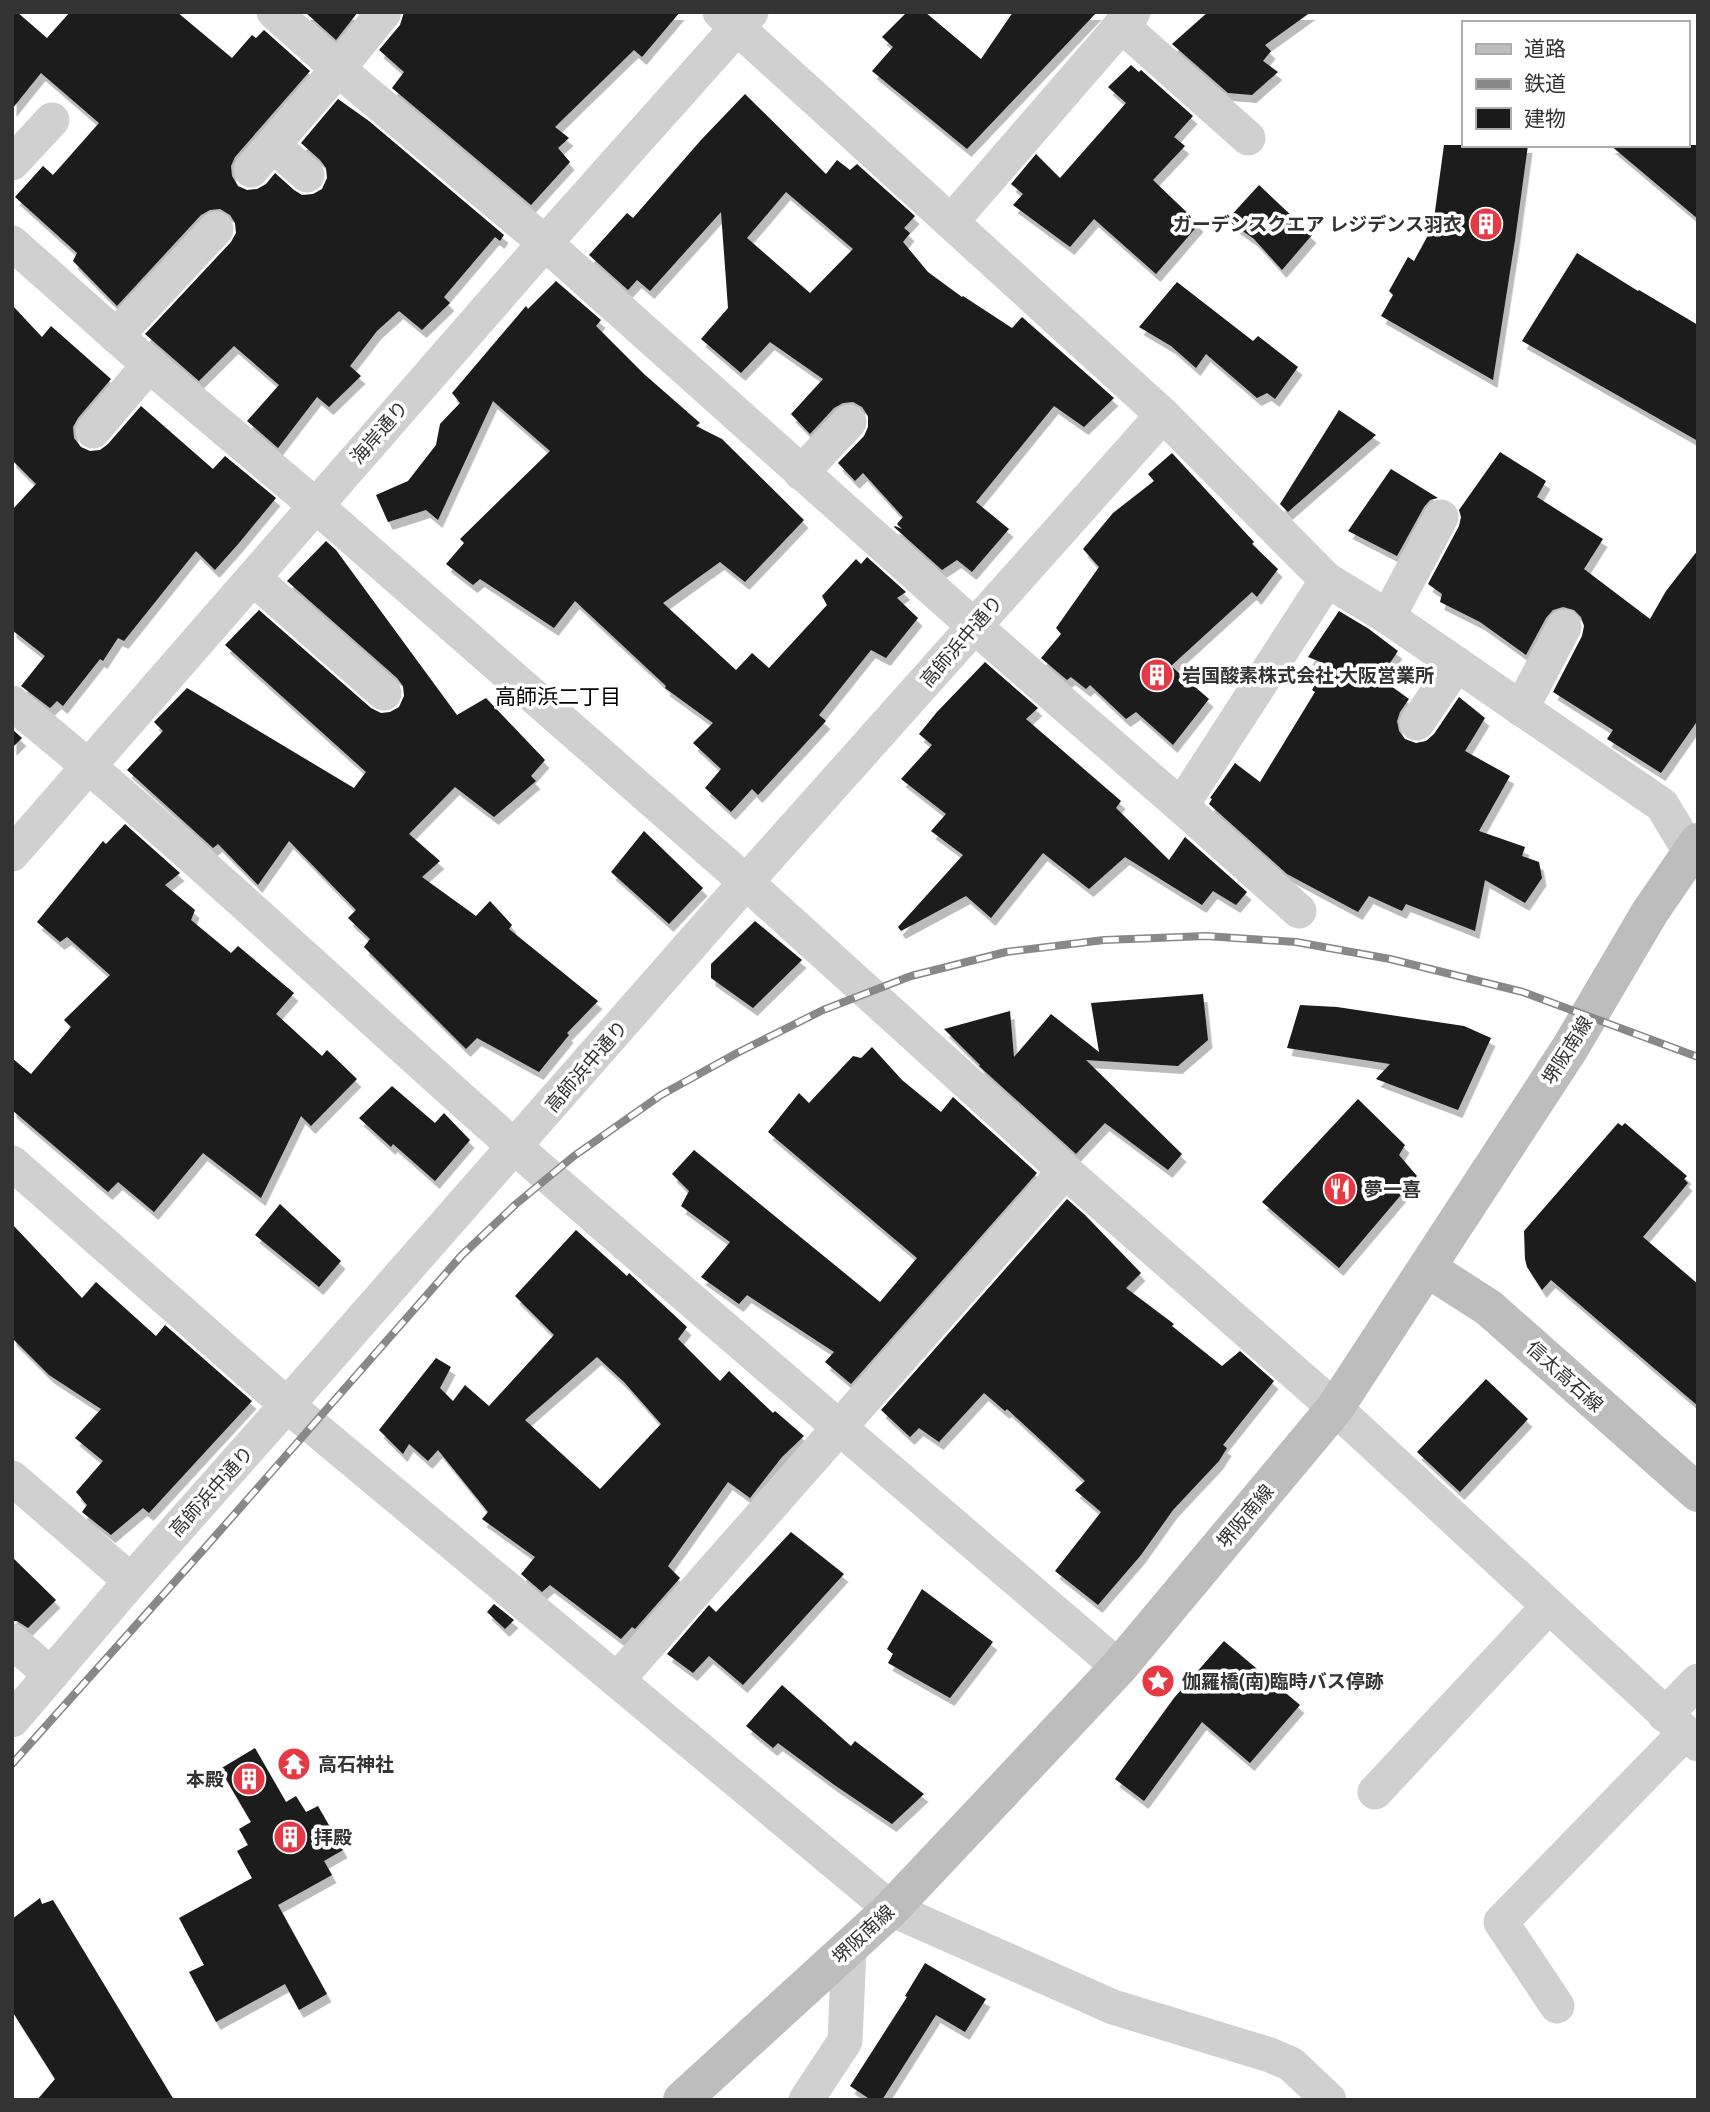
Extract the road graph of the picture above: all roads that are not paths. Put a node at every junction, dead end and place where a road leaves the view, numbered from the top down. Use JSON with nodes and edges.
{"nodes":[{"id":1,"x":274,"y":12,"type":"edge"},
{"id":2,"x":384,"y":12,"type":"edge"},
{"id":3,"x":736,"y":17,"type":"edge"},
{"id":4,"x":1127,"y":19,"type":"edge"},
{"id":5,"x":338,"y":69,"type":"junction"},
{"id":6,"x":52,"y":120,"type":"dead end"},
{"id":7,"x":1248,"y":138,"type":"dead end"},
{"id":8,"x":12,"y":163,"type":"edge"},
{"id":9,"x":307,"y":175,"type":"dead end"},
{"id":10,"x":951,"y":222,"type":"junction"},
{"id":11,"x":216,"y":229,"type":"dead end"},
{"id":12,"x":12,"y":243,"type":"edge"},
{"id":13,"x":545,"y":243,"type":"junction"},
{"id":14,"x":116,"y":336,"type":"junction"},
{"id":15,"x":149,"y":365,"type":"junction"},
{"id":16,"x":1163,"y":415,"type":"junction"},
{"id":17,"x":849,"y":422,"type":"dead end"},
{"id":18,"x":93,"y":432,"type":"dead end"},
{"id":19,"x":801,"y":473,"type":"junction"},
{"id":20,"x":315,"y":505,"type":"junction"},
{"id":21,"x":1441,"y":517,"type":"dead end"},
{"id":22,"x":253,"y":579,"type":"junction"},
{"id":23,"x":1327,"y":580,"type":"junction"},
{"id":24,"x":1388,"y":617,"type":"junction"},
{"id":25,"x":974,"y":626,"type":"junction"},
{"id":26,"x":1564,"y":627,"type":"dead end"},
{"id":27,"x":1457,"y":664,"type":"junction"},
{"id":28,"x":384,"y":693,"type":"dead end"},
{"id":29,"x":12,"y":703,"type":"edge"},
{"id":30,"x":1521,"y":709,"type":"junction"},
{"id":31,"x":1417,"y":723,"type":"dead end"},
{"id":32,"x":90,"y":766,"type":"junction"},
{"id":33,"x":1181,"y":806,"type":"junction"},
{"id":34,"x":1695,"y":853,"type":"edge"},
{"id":35,"x":12,"y":854,"type":"edge"},
{"id":36,"x":746,"y":882,"type":"junction"},
{"id":37,"x":1299,"y":911,"type":"dead end"},
{"id":38,"x":515,"y":1147,"type":"junction"},
{"id":39,"x":12,"y":1163,"type":"edge"},
{"id":40,"x":1065,"y":1171,"type":"junction"},
{"id":41,"x":1427,"y":1268,"type":"junction"},
{"id":42,"x":288,"y":1405,"type":"junction"},
{"id":43,"x":1335,"y":1408,"type":"junction"},
{"id":44,"x":839,"y":1429,"type":"junction"},
{"id":45,"x":12,"y":1478,"type":"edge"},
{"id":46,"x":1698,"y":1493,"type":"edge"},
{"id":47,"x":131,"y":1581,"type":"junction"},
{"id":48,"x":1549,"y":1606,"type":"junction"},
{"id":49,"x":12,"y":1641,"type":"edge"},
{"id":50,"x":1119,"y":1667,"type":"junction"},
{"id":51,"x":51,"y":1675,"type":"junction"},
{"id":52,"x":617,"y":1680,"type":"junction"},
{"id":53,"x":1698,"y":1681,"type":"edge"},
{"id":54,"x":12,"y":1720,"type":"edge"},
{"id":55,"x":1683,"y":1731,"type":"edge"},
{"id":56,"x":1375,"y":1792,"type":"dead end"},
{"id":57,"x":891,"y":1909,"type":"junction"},
{"id":58,"x":849,"y":1948,"type":"junction"},
{"id":59,"x":1557,"y":2007,"type":"dead end"},
{"id":60,"x":682,"y":2100,"type":"edge"},
{"id":61,"x":806,"y":2100,"type":"edge"},
{"id":62,"x":1329,"y":2100,"type":"edge"}],
"edges":[{"from":1,"to":5,"type":"street"},
{"from":2,"to":5,"type":"street"},
{"from":3,"to":10,"type":"street"},
{"from":3,"to":13,"type":"street","name":"海岸通り"},
{"from":4,"to":7,"type":"street"},
{"from":4,"to":10,"type":"street"},
{"from":5,"to":9,"type":"street"},
{"from":5,"to":13,"type":"street"},
{"from":6,"to":8,"type":"street"},
{"from":10,"to":16,"type":"street"},
{"from":11,"to":14,"type":"street"},
{"from":12,"to":14,"type":"street"},
{"from":13,"to":19,"type":"street"},
{"from":13,"to":20,"type":"street","name":"海岸通り"},
{"from":14,"to":15,"type":"street"},
{"from":15,"to":18,"type":"street"},
{"from":15,"to":20,"type":"street"},
{"from":16,"to":23,"type":"street"},
{"from":16,"to":25,"type":"street","name":"高師浜中通り"},
{"from":17,"to":19,"type":"street"},
{"from":19,"to":25,"type":"street"},
{"from":20,"to":22,"type":"street","name":"海岸通り"},
{"from":20,"to":36,"type":"street"},
{"from":21,"to":24,"type":"street"},
{"from":22,"to":28,"type":"street"},
{"from":22,"to":32,"type":"street","name":"海岸通り"},
{"from":23,"to":24,"type":"street"},
{"from":23,"to":33,"type":"street"},
{"from":24,"to":27,"type":"street"},
{"from":25,"to":33,"type":"street"},
{"from":25,"to":36,"type":"street","name":"高師浜中通り"},
{"from":26,"to":30,"type":"street"},
{"from":27,"to":30,"type":"street"},
{"from":27,"to":31,"type":"street"},
{"from":29,"to":32,"type":"street"},
{"from":30,"to":34,"type":"street"},
{"from":32,"to":35,"type":"street","name":"海岸通り"},
{"from":32,"to":38,"type":"street"},
{"from":33,"to":37,"type":"street"},
{"from":34,"to":41,"type":"main road","name":"堺阪南線"},
{"from":36,"to":38,"type":"street","name":"高師浜中通り"},
{"from":36,"to":40,"type":"street"},
{"from":38,"to":42,"type":"street","name":"高師浜中通り"},
{"from":38,"to":44,"type":"street"},
{"from":39,"to":42,"type":"street"},
{"from":40,"to":43,"type":"street"},
{"from":40,"to":44,"type":"street"},
{"from":41,"to":43,"type":"main road","name":"堺阪南線"},
{"from":41,"to":46,"type":"main road","name":"信太高石線"},
{"from":42,"to":47,"type":"street","name":"高師浜中通り"},
{"from":42,"to":52,"type":"street"},
{"from":43,"to":48,"type":"street"},
{"from":43,"to":50,"type":"main road","name":"堺阪南線"},
{"from":44,"to":50,"type":"street"},
{"from":44,"to":52,"type":"street"},
{"from":45,"to":47,"type":"street"},
{"from":47,"to":51,"type":"street","name":"高師浜中通り"},
{"from":48,"to":55,"type":"street"},
{"from":48,"to":56,"type":"street"},
{"from":49,"to":51,"type":"street"},
{"from":50,"to":57,"type":"main road","name":"堺阪南線"},
{"from":51,"to":54,"type":"street","name":"高師浜中通り"},
{"from":52,"to":57,"type":"street"},
{"from":53,"to":55,"type":"street"},
{"from":55,"to":59,"type":"street"},
{"from":57,"to":58,"type":"main road","name":"堺阪南線"},
{"from":57,"to":62,"type":"street"},
{"from":58,"to":60,"type":"main road","name":"堺阪南線"},
{"from":58,"to":61,"type":"street"}]}
